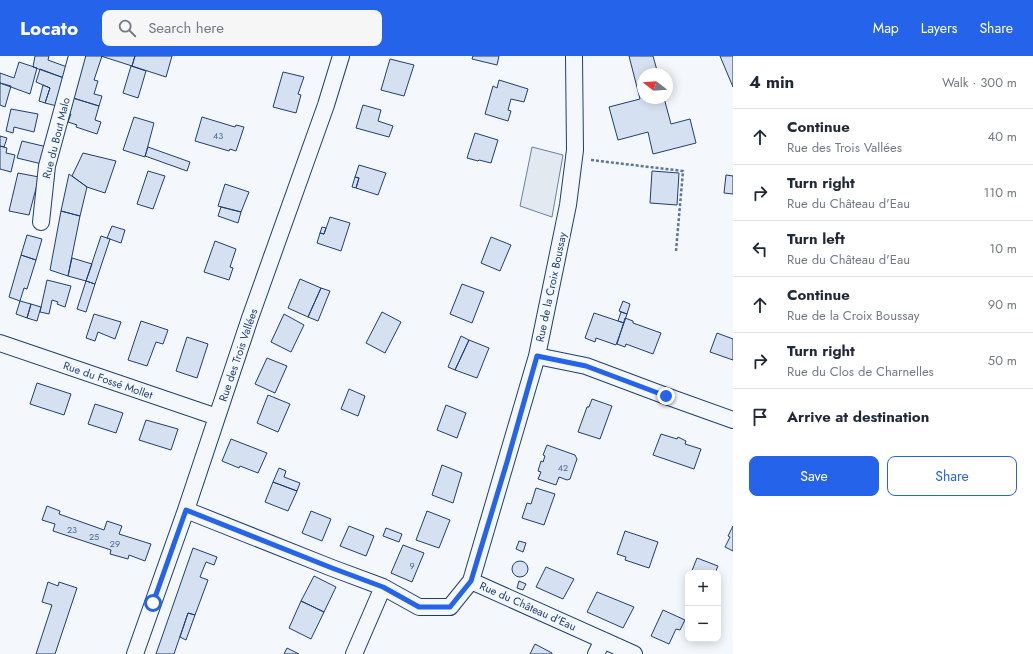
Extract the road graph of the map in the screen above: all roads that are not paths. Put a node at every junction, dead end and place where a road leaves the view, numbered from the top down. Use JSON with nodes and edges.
{"nodes":[{"id":1,"x":77,"y":56,"type":"edge"},
{"id":2,"x":341,"y":56,"type":"edge"},
{"id":3,"x":574,"y":56,"type":"edge"},
{"id":4,"x":41,"y":222,"type":"dead end"},
{"id":5,"x":0,"y":343,"type":"edge"},
{"id":6,"x":537,"y":356,"type":"junction"},
{"id":7,"x":217,"y":417,"type":"junction"},
{"id":8,"x":733,"y":420,"type":"edge"},
{"id":9,"x":186,"y":510,"type":"junction"},
{"id":10,"x":471,"y":581,"type":"junction"},
{"id":11,"x":383,"y":587,"type":"junction"},
{"id":12,"x":600,"y":647,"type":"edge"},
{"id":13,"x":135,"y":654,"type":"edge"},
{"id":14,"x":354,"y":654,"type":"edge"},
{"id":15,"x":634,"y":654,"type":"edge"}],
"edges":[{"from":1,"to":4,"type":"street","name":"Rue du Bout Malo"},
{"from":2,"to":7,"type":"street","name":"Rue des Trois Vallées"},
{"from":3,"to":6,"type":"street","name":"Rue de la Croix Boussay"},
{"from":5,"to":7,"type":"street","name":"Rue du Fossé Mollet"},
{"from":6,"to":8,"type":"street"},
{"from":6,"to":10,"type":"street","name":"Rue de la Croix Boussay"},
{"from":7,"to":9,"type":"street","name":"Rue des Trois Vallées"},
{"from":9,"to":11,"type":"street","name":"Rue du Château d'Eau"},
{"from":9,"to":13,"type":"street","name":"Rue des Trois Vallées"},
{"from":10,"to":11,"type":"street","name":"Rue du Château d'Eau"},
{"from":10,"to":12,"type":"street","name":"Rue du Château d'Eau"},
{"from":11,"to":14,"type":"street"},
{"from":12,"to":15,"type":"street","name":"Rue du Château d'Eau"}]}
